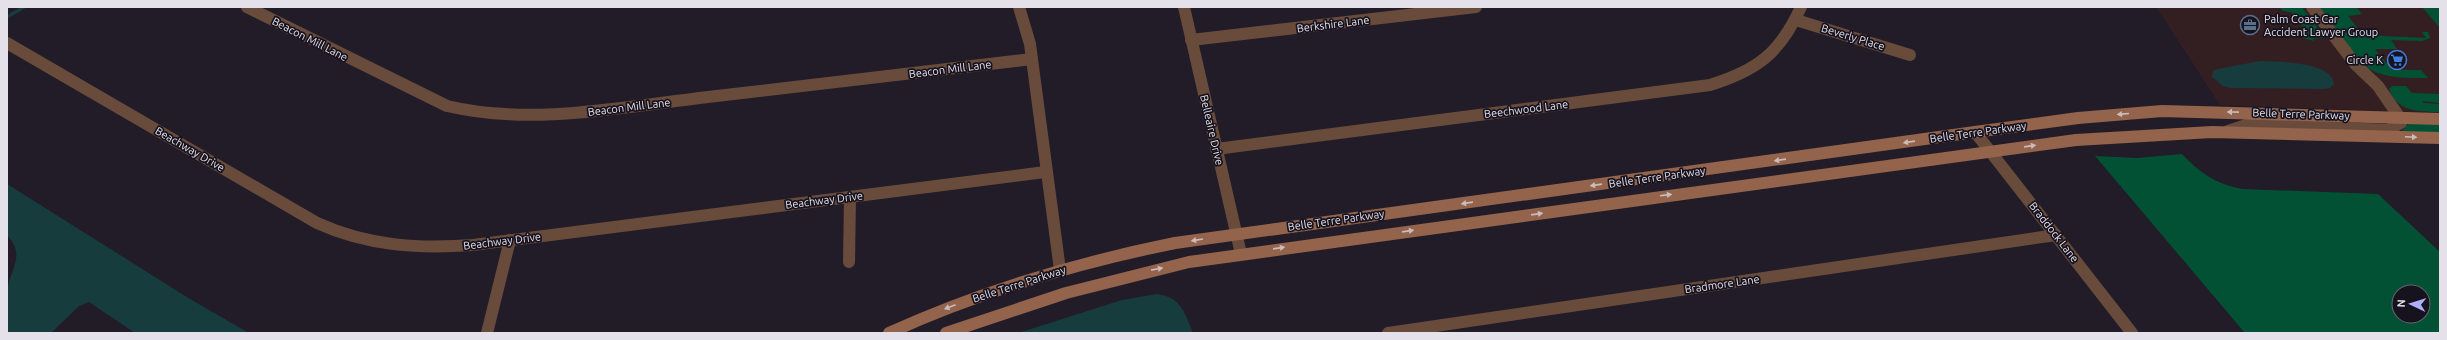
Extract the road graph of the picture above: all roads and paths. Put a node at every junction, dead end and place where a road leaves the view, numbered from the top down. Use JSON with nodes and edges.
{"nodes":[{"id":1,"x":247,"y":7,"type":"edge"},
{"id":2,"x":1019,"y":7,"type":"edge"},
{"id":3,"x":1184,"y":7,"type":"edge"},
{"id":4,"x":1476,"y":7,"type":"edge"},
{"id":5,"x":1801,"y":7,"type":"edge"},
{"id":6,"x":2312,"y":7,"type":"edge"},
{"id":7,"x":1796,"y":20,"type":"junction"},
{"id":8,"x":1191,"y":40,"type":"junction"},
{"id":9,"x":7,"y":43,"type":"edge"},
{"id":10,"x":1910,"y":55,"type":"dead end"},
{"id":11,"x":1032,"y":59,"type":"junction"},
{"id":12,"x":2400,"y":118,"type":"junction"},
{"id":13,"x":2440,"y":119,"type":"edge"},
{"id":14,"x":2228,"y":131,"type":"junction"},
{"id":15,"x":1975,"y":132,"type":"junction"},
{"id":16,"x":2440,"y":138,"type":"edge"},
{"id":17,"x":1216,"y":149,"type":"junction"},
{"id":18,"x":1991,"y":152,"type":"junction"},
{"id":19,"x":1045,"y":172,"type":"junction"},
{"id":20,"x":850,"y":197,"type":"junction"},
{"id":21,"x":1236,"y":234,"type":"junction"},
{"id":22,"x":2056,"y":235,"type":"junction"},
{"id":23,"x":510,"y":240,"type":"junction"},
{"id":24,"x":1241,"y":254,"type":"junction"},
{"id":25,"x":849,"y":262,"type":"dead end"},
{"id":26,"x":1060,"y":270,"type":"junction"},
{"id":27,"x":488,"y":333,"type":"edge"},
{"id":28,"x":889,"y":333,"type":"edge"},
{"id":29,"x":946,"y":333,"type":"edge"},
{"id":30,"x":1388,"y":333,"type":"edge"},
{"id":31,"x":2132,"y":333,"type":"edge"}],
"edges":[{"from":1,"to":11,"type":"street","name":"Beacon Mill Lane"},
{"from":2,"to":11,"type":"street"},
{"from":3,"to":8,"type":"street","name":"Belleaire Drive"},
{"from":4,"to":8,"type":"street","name":"Berkshire Lane"},
{"from":5,"to":7,"type":"street","name":"Beechwood Lane"},
{"from":6,"to":12,"type":"street"},
{"from":7,"to":10,"type":"street","name":"Beverly Place"},
{"from":7,"to":17,"type":"street","name":"Beechwood Lane"},
{"from":8,"to":17,"type":"street","name":"Belleaire Drive"},
{"from":9,"to":23,"type":"street","name":"Beachway Drive"},
{"from":11,"to":19,"type":"street"},
{"from":12,"to":13,"type":"main road","name":"Belle Terre Parkway"},
{"from":12,"to":14,"type":"street"},
{"from":12,"to":15,"type":"main road","name":"Belle Terre Parkway","one_way":true},
{"from":14,"to":16,"type":"main road","name":"Belle Terre Parkway","one_way":true},
{"from":18,"to":14,"type":"main road","name":"Belle Terre Parkway","one_way":true},
{"from":15,"to":18,"type":"street","name":"Braddock Lane"},
{"from":15,"to":21,"type":"main road","name":"Belle Terre Parkway","one_way":true},
{"from":17,"to":21,"type":"street","name":"Belleaire Drive"},
{"from":18,"to":22,"type":"street","name":"Braddock Lane"},
{"from":24,"to":18,"type":"main road","name":"Belle Terre Parkway","one_way":true},
{"from":19,"to":20,"type":"street","name":"Beachway Drive"},
{"from":19,"to":26,"type":"street"},
{"from":20,"to":23,"type":"street","name":"Beachway Drive"},
{"from":20,"to":25,"type":"street"},
{"from":21,"to":24,"type":"street","name":"Belleaire Drive"},
{"from":21,"to":26,"type":"main road","name":"Belle Terre Parkway","one_way":true},
{"from":22,"to":30,"type":"street","name":"Bradmore Lane"},
{"from":22,"to":31,"type":"street","name":"Braddock Lane"},
{"from":23,"to":27,"type":"street"},
{"from":29,"to":24,"type":"main road","name":"Belle Terre Parkway","one_way":true},
{"from":26,"to":28,"type":"main road","name":"Belle Terre Parkway","one_way":true}]}
